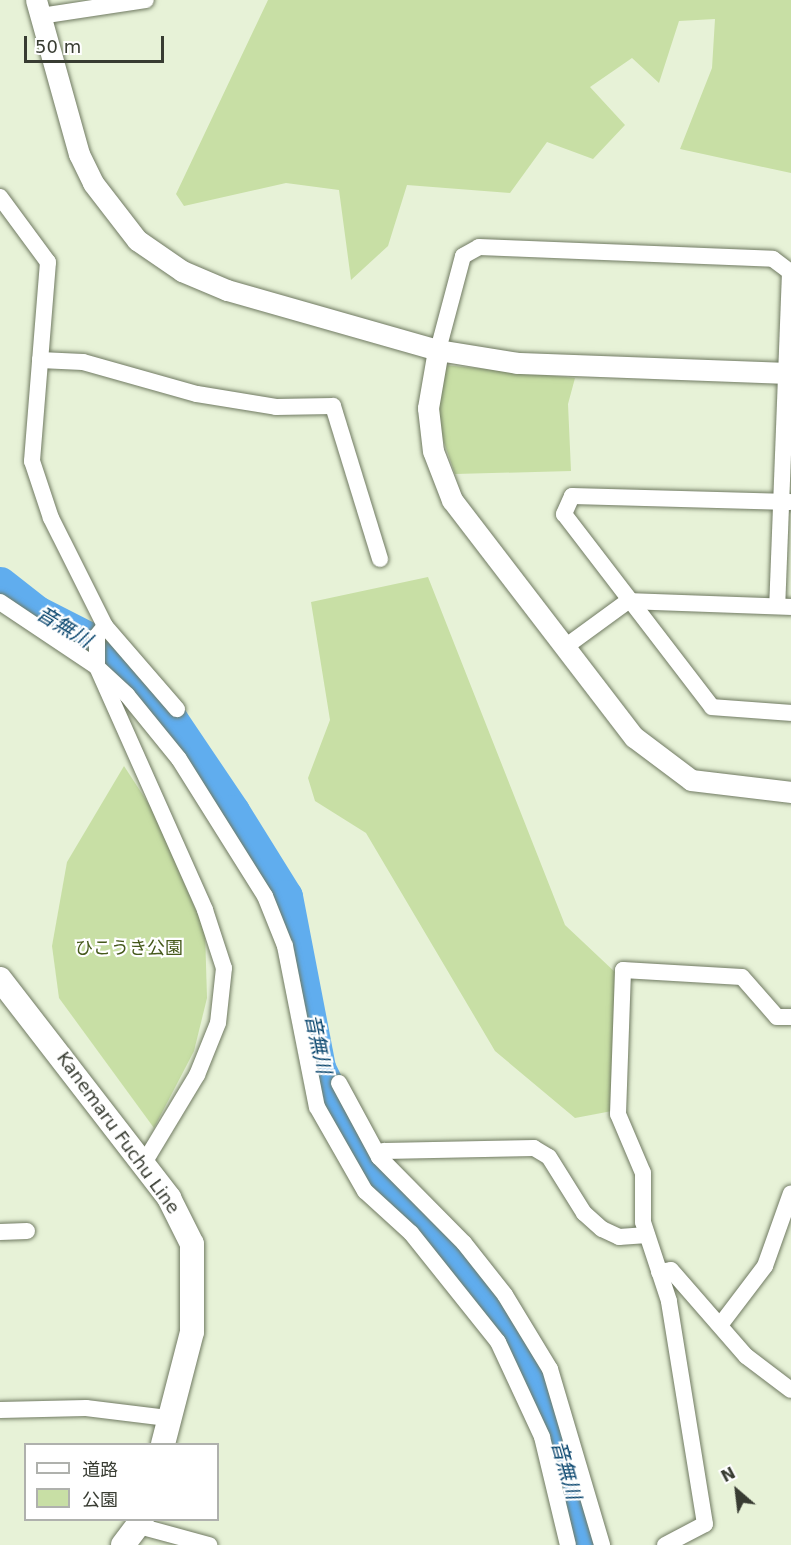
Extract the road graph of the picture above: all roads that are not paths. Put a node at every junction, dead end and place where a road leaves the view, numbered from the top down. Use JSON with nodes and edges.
{"nodes":[{"id":1,"x":146,"y":0,"type":"edge"},
{"id":2,"x":38,"y":8,"type":"edge"},
{"id":3,"x":0,"y":197,"type":"edge"},
{"id":4,"x":438,"y":350,"type":"junction"},
{"id":5,"x":40,"y":360,"type":"junction"},
{"id":6,"x":788,"y":373,"type":"edge"},
{"id":7,"x":786,"y":501,"type":"edge"},
{"id":8,"x":380,"y":559,"type":"dead end"},
{"id":9,"x":628,"y":601,"type":"junction"},
{"id":10,"x":0,"y":602,"type":"edge"},
{"id":11,"x":784,"y":606,"type":"edge"},
{"id":12,"x":101,"y":631,"type":"junction"},
{"id":13,"x":565,"y":647,"type":"junction"},
{"id":14,"x":97,"y":667,"type":"junction"},
{"id":15,"x":177,"y":709,"type":"dead end"},
{"id":16,"x":791,"y":713,"type":"edge"},
{"id":17,"x":791,"y":792,"type":"edge"},
{"id":18,"x":0,"y":979,"type":"edge"},
{"id":19,"x":791,"y":1017,"type":"edge"},
{"id":20,"x":339,"y":1083,"type":"dead end"},
{"id":21,"x":379,"y":1157,"type":"junction"},
{"id":22,"x":144,"y":1163,"type":"junction"},
{"id":23,"x":791,"y":1193,"type":"edge"},
{"id":24,"x":27,"y":1231,"type":"dead end"},
{"id":25,"x":0,"y":1232,"type":"edge"},
{"id":26,"x":647,"y":1235,"type":"junction"},
{"id":27,"x":659,"y":1272,"type":"junction"},
{"id":28,"x":722,"y":1324,"type":"junction"},
{"id":29,"x":791,"y":1390,"type":"edge"},
{"id":30,"x":0,"y":1410,"type":"edge"},
{"id":31,"x":167,"y":1418,"type":"junction"},
{"id":32,"x":163,"y":1443,"type":"edge"},
{"id":33,"x":141,"y":1523,"type":"edge"},
{"id":34,"x":123,"y":1545,"type":"edge"},
{"id":35,"x":209,"y":1545,"type":"edge"},
{"id":36,"x":568,"y":1545,"type":"edge"},
{"id":37,"x":602,"y":1545,"type":"edge"},
{"id":38,"x":665,"y":1545,"type":"edge"}],
"edges":[{"from":1,"to":2,"type":"street"},
{"from":2,"to":4,"type":"street"},
{"from":3,"to":5,"type":"street"},
{"from":4,"to":6,"type":"street"},
{"from":4,"to":6,"type":"street"},
{"from":4,"to":13,"type":"street"},
{"from":5,"to":8,"type":"street"},
{"from":5,"to":12,"type":"street"},
{"from":6,"to":7,"type":"street"},
{"from":7,"to":9,"type":"street"},
{"from":7,"to":11,"type":"street"},
{"from":9,"to":11,"type":"street"},
{"from":9,"to":13,"type":"street"},
{"from":9,"to":16,"type":"street"},
{"from":10,"to":14,"type":"street"},
{"from":12,"to":14,"type":"street"},
{"from":12,"to":15,"type":"street"},
{"from":13,"to":17,"type":"street"},
{"from":14,"to":22,"type":"street"},
{"from":14,"to":36,"type":"street"},
{"from":18,"to":22,"type":"main road","name":"Kanemaru Fuchu Line"},
{"from":19,"to":26,"type":"street"},
{"from":20,"to":21,"type":"street"},
{"from":21,"to":26,"type":"street"},
{"from":21,"to":37,"type":"street"},
{"from":22,"to":31,"type":"main road","name":"Kanemaru Fuchu Line"},
{"from":23,"to":28,"type":"street"},
{"from":24,"to":25,"type":"street"},
{"from":26,"to":27,"type":"street"},
{"from":27,"to":28,"type":"street"},
{"from":27,"to":38,"type":"street"},
{"from":28,"to":29,"type":"street"},
{"from":30,"to":31,"type":"street"},
{"from":31,"to":32,"type":"main road","name":"Kanemaru Fuchu Line"},
{"from":33,"to":34,"type":"main road"},
{"from":33,"to":35,"type":"street"}]}
